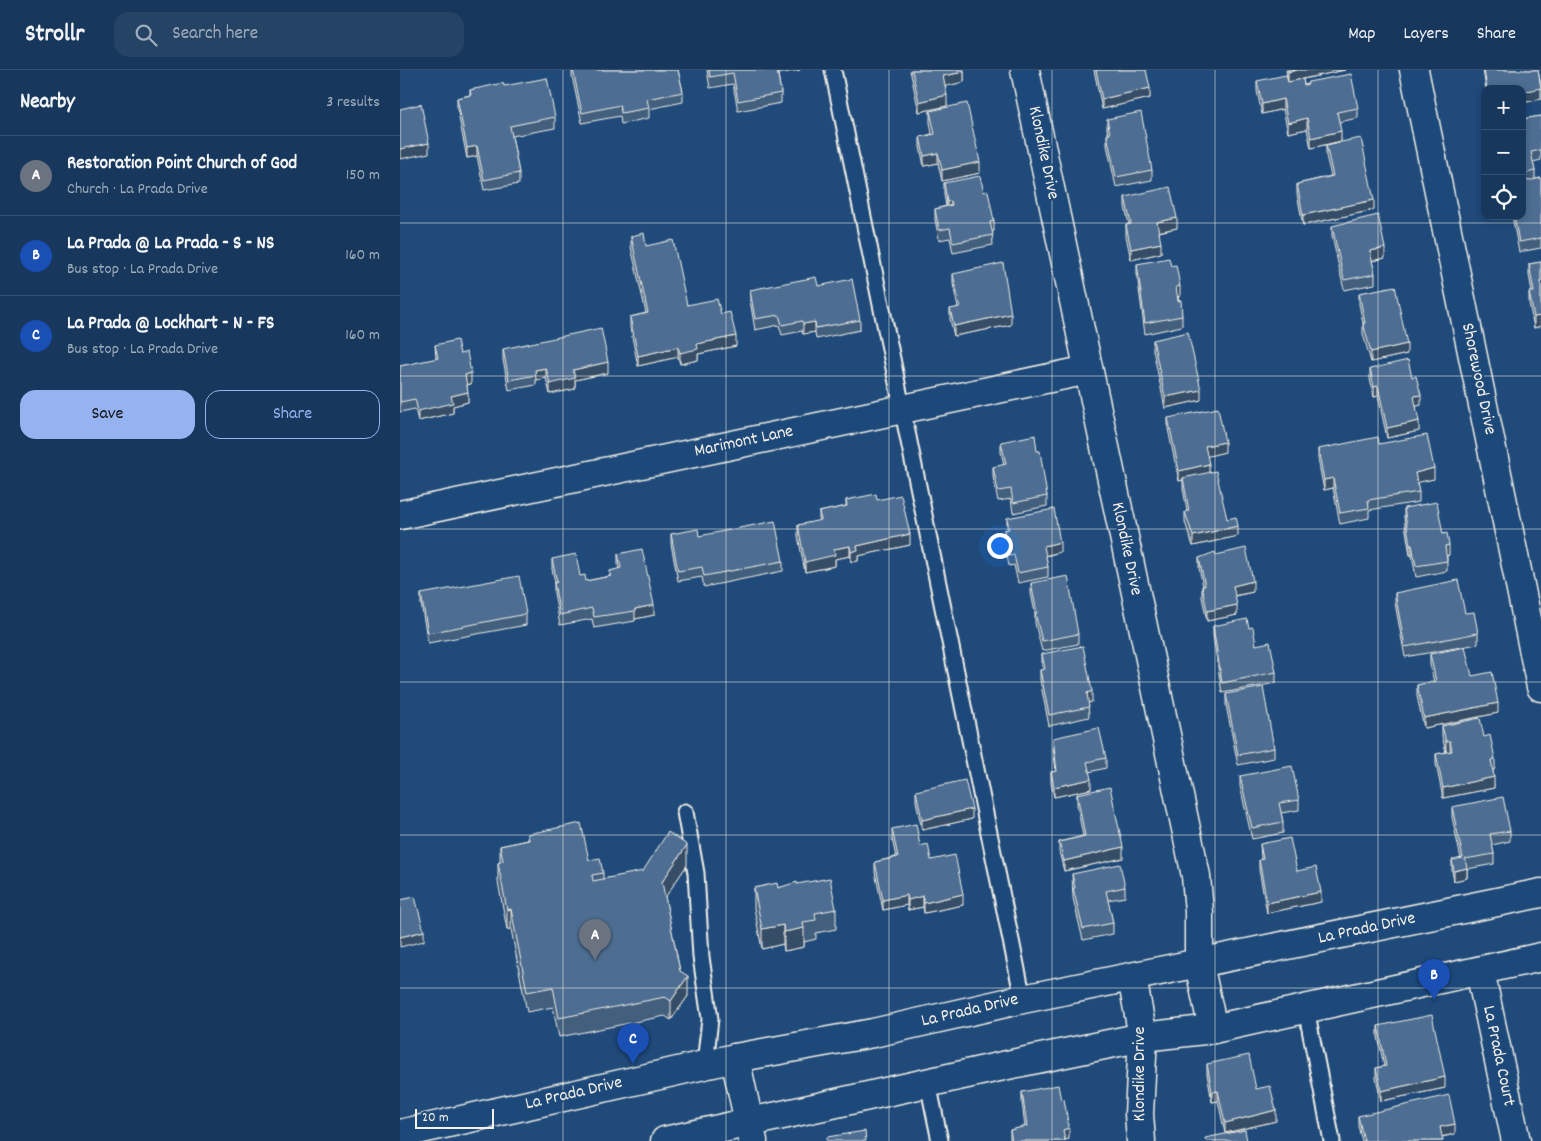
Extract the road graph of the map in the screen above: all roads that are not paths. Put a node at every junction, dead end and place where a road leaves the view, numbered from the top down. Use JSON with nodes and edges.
{"nodes":[{"id":1,"x":833,"y":70,"type":"edge"},
{"id":2,"x":1025,"y":70,"type":"edge"},
{"id":3,"x":1414,"y":70,"type":"edge"},
{"id":4,"x":1088,"y":370,"type":"junction"},
{"id":5,"x":902,"y":409,"type":"junction"},
{"id":6,"x":400,"y":515,"type":"edge"},
{"id":7,"x":1541,"y":687,"type":"edge"},
{"id":8,"x":685,"y":812,"type":"dead end"},
{"id":9,"x":1541,"y":893,"type":"edge"},
{"id":10,"x":1541,"y":957,"type":"edge"},
{"id":11,"x":1199,"y":964,"type":"junction"},
{"id":12,"x":1480,"y":971,"type":"junction"},
{"id":13,"x":1132,"y":977,"type":"junction"},
{"id":14,"x":1023,"y":1000,"type":"junction"},
{"id":15,"x":1306,"y":1009,"type":"junction"},
{"id":16,"x":1213,"y":1030,"type":"junction"},
{"id":17,"x":1143,"y":1037,"type":"junction"},
{"id":18,"x":735,"y":1058,"type":"junction"},
{"id":19,"x":705,"y":1064,"type":"junction"},
{"id":20,"x":928,"y":1083,"type":"junction"},
{"id":21,"x":751,"y":1132,"type":"edge"},
{"id":22,"x":400,"y":1134,"type":"edge"},
{"id":23,"x":665,"y":1141,"type":"edge"},
{"id":24,"x":940,"y":1141,"type":"edge"},
{"id":25,"x":1141,"y":1141,"type":"edge"},
{"id":26,"x":1332,"y":1141,"type":"edge"},
{"id":27,"x":1516,"y":1141,"type":"edge"}],
"edges":[{"from":1,"to":5,"type":"lane"},
{"from":2,"to":4,"type":"street","name":"Klondike Drive"},
{"from":3,"to":7,"type":"street","name":"Shorewood Drive"},
{"from":4,"to":5,"type":"street","name":"Marimont Lane"},
{"from":4,"to":11,"type":"street","name":"Klondike Drive"},
{"from":5,"to":6,"type":"street","name":"Marimont Lane"},
{"from":5,"to":14,"type":"lane"},
{"from":8,"to":19,"type":"lane"},
{"from":9,"to":11,"type":"street","name":"La Prada Drive"},
{"from":10,"to":12,"type":"street"},
{"from":11,"to":13,"type":"street","name":"La Prada Drive"},
{"from":11,"to":16,"type":"street","name":"Klondike Drive"},
{"from":12,"to":15,"type":"street"},
{"from":12,"to":27,"type":"street","name":"La Prada Court"},
{"from":13,"to":14,"type":"street","name":"La Prada Drive"},
{"from":13,"to":17,"type":"street","name":"Klondike Drive"},
{"from":14,"to":18,"type":"street","name":"La Prada Drive"},
{"from":15,"to":16,"type":"street"},
{"from":15,"to":26,"type":"lane"},
{"from":16,"to":17,"type":"street"},
{"from":17,"to":20,"type":"street"},
{"from":17,"to":25,"type":"street","name":"Klondike Drive"},
{"from":18,"to":19,"type":"street","name":"La Prada Drive"},
{"from":18,"to":21,"type":"street"},
{"from":19,"to":22,"type":"street","name":"La Prada Drive"},
{"from":20,"to":21,"type":"street"},
{"from":20,"to":24,"type":"lane"},
{"from":21,"to":23,"type":"street"}]}
